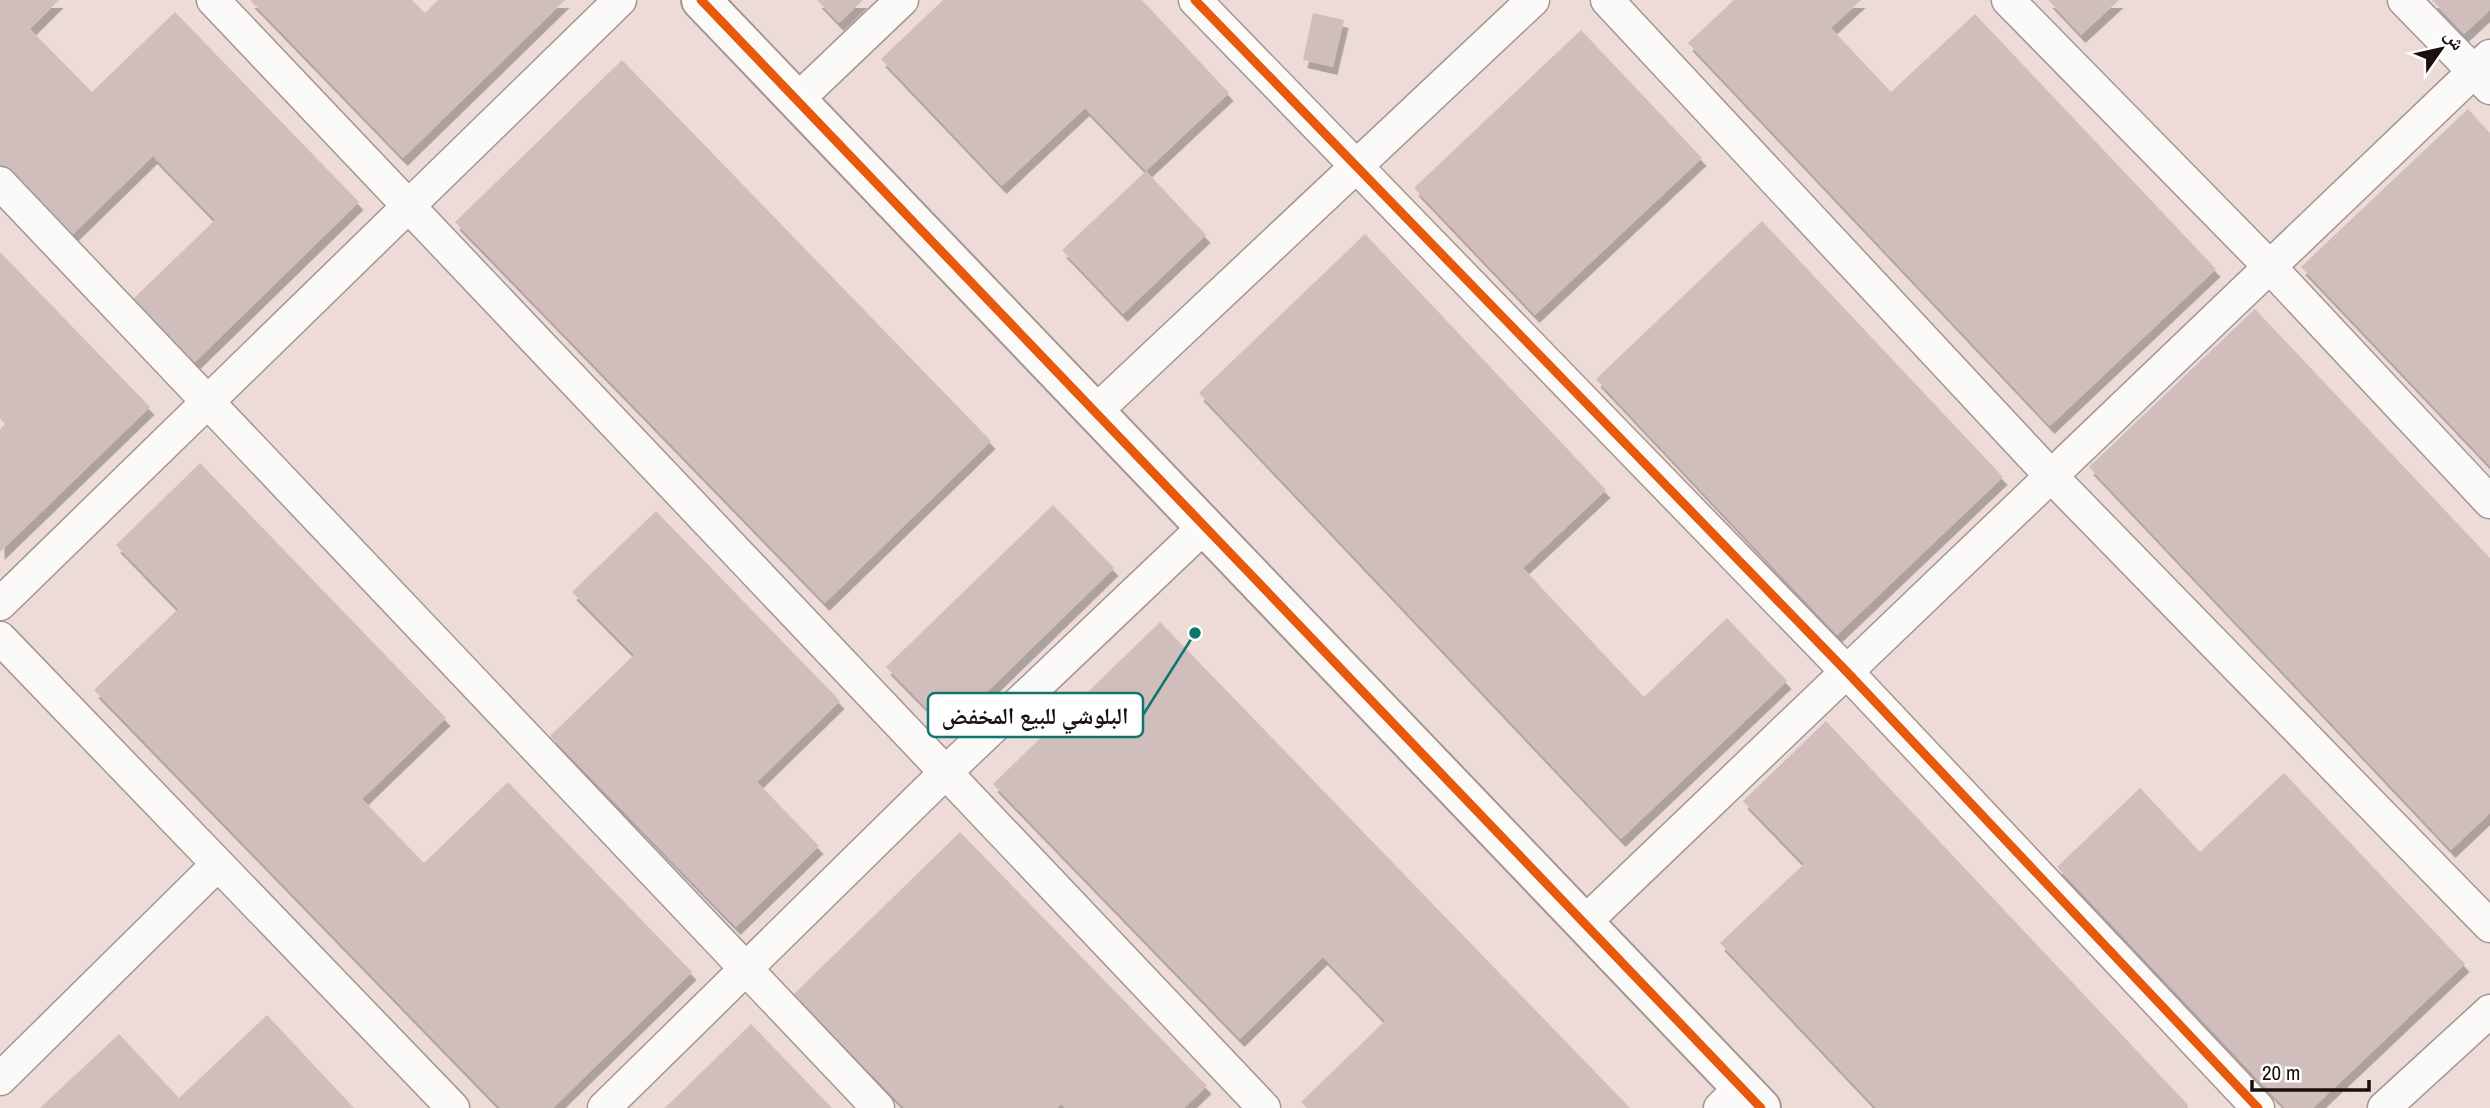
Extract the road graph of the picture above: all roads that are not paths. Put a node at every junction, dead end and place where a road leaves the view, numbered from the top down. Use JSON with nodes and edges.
{"nodes":[{"id":1,"x":213,"y":0,"type":"edge"},
{"id":2,"x":620,"y":0,"type":"edge"},
{"id":3,"x":701,"y":0,"type":"edge"},
{"id":4,"x":902,"y":0,"type":"edge"},
{"id":5,"x":1195,"y":0,"type":"edge"},
{"id":6,"x":1533,"y":0,"type":"edge"},
{"id":7,"x":1607,"y":0,"type":"edge"},
{"id":8,"x":2008,"y":0,"type":"edge"},
{"id":9,"x":2404,"y":0,"type":"edge"},
{"id":10,"x":2485,"y":72,"type":"edge"},
{"id":11,"x":797,"y":100,"type":"junction"},
{"id":12,"x":1356,"y":167,"type":"junction"},
{"id":13,"x":0,"y":183,"type":"edge"},
{"id":14,"x":408,"y":206,"type":"junction"},
{"id":15,"x":2270,"y":267,"type":"junction"},
{"id":16,"x":208,"y":402,"type":"junction"},
{"id":17,"x":1095,"y":412,"type":"junction"},
{"id":18,"x":2051,"y":476,"type":"junction"},
{"id":19,"x":2490,"y":502,"type":"edge"},
{"id":20,"x":1205,"y":526,"type":"junction"},
{"id":21,"x":0,"y":604,"type":"edge"},
{"id":22,"x":0,"y":638,"type":"edge"},
{"id":23,"x":1846,"y":672,"type":"junction"},
{"id":24,"x":946,"y":772,"type":"junction"},
{"id":25,"x":218,"y":864,"type":"junction"},
{"id":26,"x":1584,"y":923,"type":"junction"},
{"id":27,"x":2490,"y":926,"type":"edge"},
{"id":28,"x":745,"y":968,"type":"junction"},
{"id":29,"x":2490,"y":1011,"type":"edge"},
{"id":30,"x":0,"y":1079,"type":"edge"},
{"id":31,"x":1741,"y":1101,"type":"edge"},
{"id":32,"x":453,"y":1108,"type":"edge"},
{"id":33,"x":604,"y":1108,"type":"edge"},
{"id":34,"x":878,"y":1108,"type":"edge"},
{"id":35,"x":1264,"y":1108,"type":"edge"},
{"id":36,"x":2258,"y":1108,"type":"edge"},
{"id":37,"x":2384,"y":1108,"type":"edge"}],
"edges":[{"from":1,"to":14,"type":"street"},
{"from":2,"to":14,"type":"street"},
{"from":3,"to":11,"type":"street"},
{"from":4,"to":11,"type":"street"},
{"from":5,"to":12,"type":"street"},
{"from":6,"to":12,"type":"street"},
{"from":7,"to":18,"type":"street"},
{"from":8,"to":15,"type":"street"},
{"from":9,"to":10,"type":"street"},
{"from":10,"to":15,"type":"street"},
{"from":11,"to":17,"type":"street"},
{"from":12,"to":17,"type":"street"},
{"from":12,"to":23,"type":"street"},
{"from":13,"to":16,"type":"street"},
{"from":14,"to":16,"type":"street"},
{"from":14,"to":24,"type":"street"},
{"from":15,"to":18,"type":"street"},
{"from":15,"to":19,"type":"street"},
{"from":16,"to":21,"type":"street"},
{"from":16,"to":28,"type":"street"},
{"from":17,"to":20,"type":"street"},
{"from":18,"to":23,"type":"street"},
{"from":18,"to":27,"type":"street"},
{"from":20,"to":24,"type":"street"},
{"from":20,"to":26,"type":"street"},
{"from":22,"to":25,"type":"street"},
{"from":23,"to":26,"type":"street"},
{"from":23,"to":36,"type":"street"},
{"from":24,"to":28,"type":"street"},
{"from":24,"to":35,"type":"street"},
{"from":25,"to":30,"type":"street"},
{"from":25,"to":32,"type":"street"},
{"from":26,"to":31,"type":"street"},
{"from":28,"to":33,"type":"street"},
{"from":28,"to":34,"type":"street"},
{"from":29,"to":37,"type":"street"}]}
